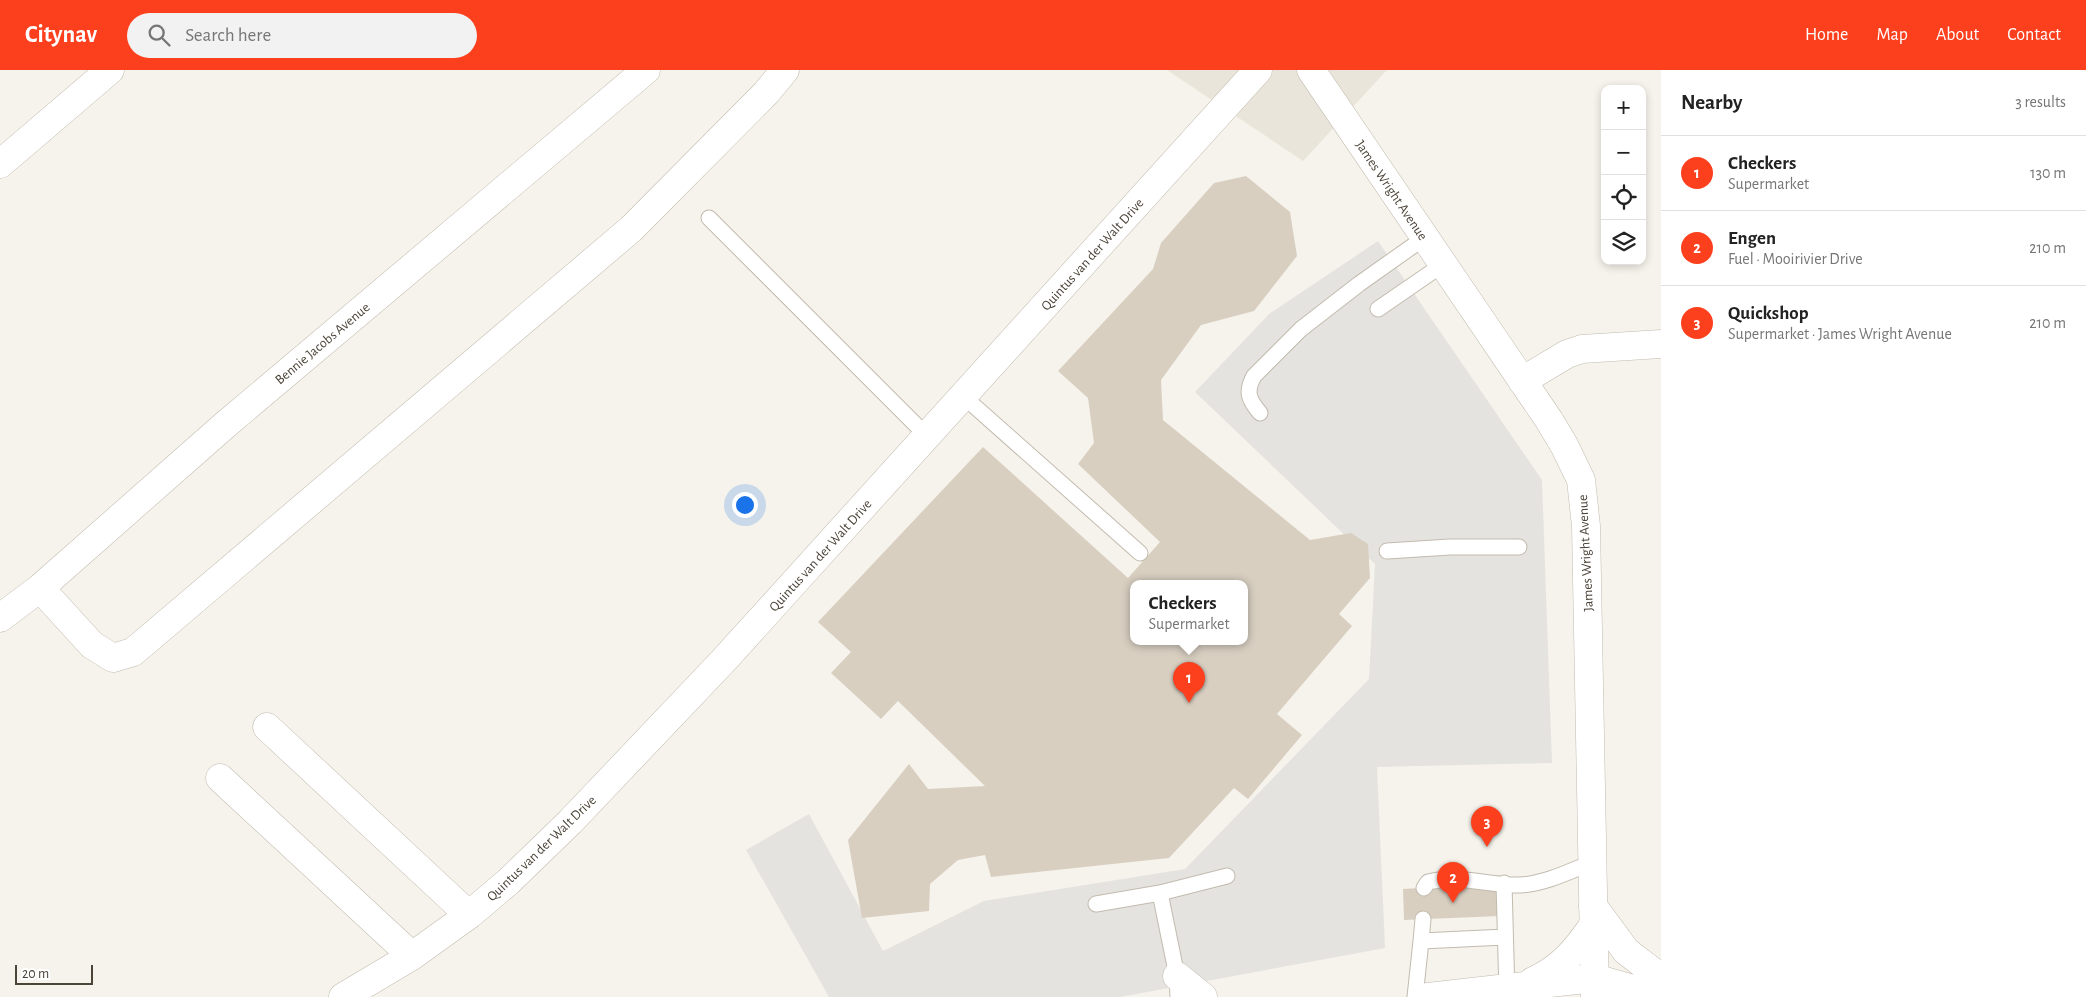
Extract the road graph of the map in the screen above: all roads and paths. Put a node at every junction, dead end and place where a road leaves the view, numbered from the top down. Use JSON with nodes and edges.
{"nodes":[{"id":1,"x":110,"y":70,"type":"edge"},
{"id":2,"x":646,"y":70,"type":"edge"},
{"id":3,"x":785,"y":70,"type":"edge"},
{"id":4,"x":1258,"y":70,"type":"edge"},
{"id":5,"x":1311,"y":70,"type":"edge"},
{"id":6,"x":0,"y":164,"type":"edge"},
{"id":7,"x":709,"y":218,"type":"dead end"},
{"id":8,"x":1424,"y":238,"type":"junction"},
{"id":9,"x":1442,"y":265,"type":"junction"},
{"id":10,"x":1378,"y":309,"type":"dead end"},
{"id":11,"x":1661,"y":344,"type":"edge"},
{"id":12,"x":1522,"y":380,"type":"junction"},
{"id":13,"x":963,"y":396,"type":"junction"},
{"id":14,"x":1260,"y":412,"type":"dead end"},
{"id":15,"x":927,"y":436,"type":"junction"},
{"id":16,"x":1519,"y":547,"type":"dead end"},
{"id":17,"x":1387,"y":551,"type":"dead end"},
{"id":18,"x":1140,"y":553,"type":"dead end"},
{"id":19,"x":40,"y":588,"type":"junction"},
{"id":20,"x":0,"y":618,"type":"edge"},
{"id":21,"x":267,"y":727,"type":"dead end"},
{"id":22,"x":220,"y":778,"type":"dead end"},
{"id":23,"x":1593,"y":862,"type":"junction"},
{"id":24,"x":1227,"y":876,"type":"dead end"},
{"id":25,"x":1504,"y":884,"type":"junction"},
{"id":26,"x":1424,"y":888,"type":"dead end"},
{"id":27,"x":1160,"y":893,"type":"junction"},
{"id":28,"x":1096,"y":904,"type":"dead end"},
{"id":29,"x":469,"y":915,"type":"junction"},
{"id":30,"x":1593,"y":915,"type":"junction"},
{"id":31,"x":1423,"y":919,"type":"dead end"},
{"id":32,"x":1505,"y":937,"type":"junction"},
{"id":33,"x":1421,"y":941,"type":"junction"},
{"id":34,"x":412,"y":956,"type":"junction"},
{"id":35,"x":1661,"y":978,"type":"edge"},
{"id":36,"x":1174,"y":984,"type":"edge"},
{"id":37,"x":1661,"y":988,"type":"edge"},
{"id":38,"x":1512,"y":990,"type":"edge"},
{"id":39,"x":1608,"y":990,"type":"edge"},
{"id":40,"x":344,"y":997,"type":"edge"},
{"id":41,"x":1203,"y":997,"type":"edge"},
{"id":42,"x":1415,"y":997,"type":"edge"},
{"id":43,"x":1428,"y":997,"type":"edge"}],
"edges":[{"from":1,"to":6,"type":"street"},
{"from":2,"to":19,"type":"street","name":"Bennie Jacobs Avenue"},
{"from":3,"to":19,"type":"street"},
{"from":4,"to":13,"type":"street","name":"Quintus van der Walt Drive"},
{"from":5,"to":8,"type":"street","name":"James Wright Avenue"},
{"from":7,"to":15,"type":"lane"},
{"from":8,"to":9,"type":"street","name":"James Wright Avenue"},
{"from":8,"to":14,"type":"lane"},
{"from":9,"to":10,"type":"lane"},
{"from":9,"to":12,"type":"street","name":"James Wright Avenue"},
{"from":11,"to":12,"type":"street"},
{"from":12,"to":23,"type":"street","name":"James Wright Avenue"},
{"from":13,"to":15,"type":"street","name":"Quintus van der Walt Drive"},
{"from":13,"to":18,"type":"lane"},
{"from":15,"to":29,"type":"street","name":"Quintus van der Walt Drive"},
{"from":16,"to":17,"type":"lane"},
{"from":19,"to":20,"type":"street","name":"Bennie Jacobs Avenue"},
{"from":21,"to":29,"type":"street"},
{"from":22,"to":34,"type":"street"},
{"from":23,"to":25,"type":"lane"},
{"from":23,"to":30,"type":"street","name":"James Wright Avenue"},
{"from":24,"to":27,"type":"lane"},
{"from":25,"to":26,"type":"lane"},
{"from":25,"to":32,"type":"lane"},
{"from":27,"to":28,"type":"lane"},
{"from":27,"to":36,"type":"lane"},
{"from":29,"to":34,"type":"street","name":"Quintus van der Walt Drive"},
{"from":30,"to":35,"type":"street"},
{"from":30,"to":38,"type":"street"},
{"from":30,"to":39,"type":"street","name":"James Wright Avenue"},
{"from":31,"to":33,"type":"lane"},
{"from":32,"to":33,"type":"lane"},
{"from":32,"to":38,"type":"lane"},
{"from":33,"to":42,"type":"lane"},
{"from":34,"to":40,"type":"street","name":"Quintus van der Walt Drive"},
{"from":36,"to":41,"type":"street"},
{"from":37,"to":39,"type":"street"},
{"from":38,"to":39,"type":"street"},
{"from":38,"to":43,"type":"street"}]}
